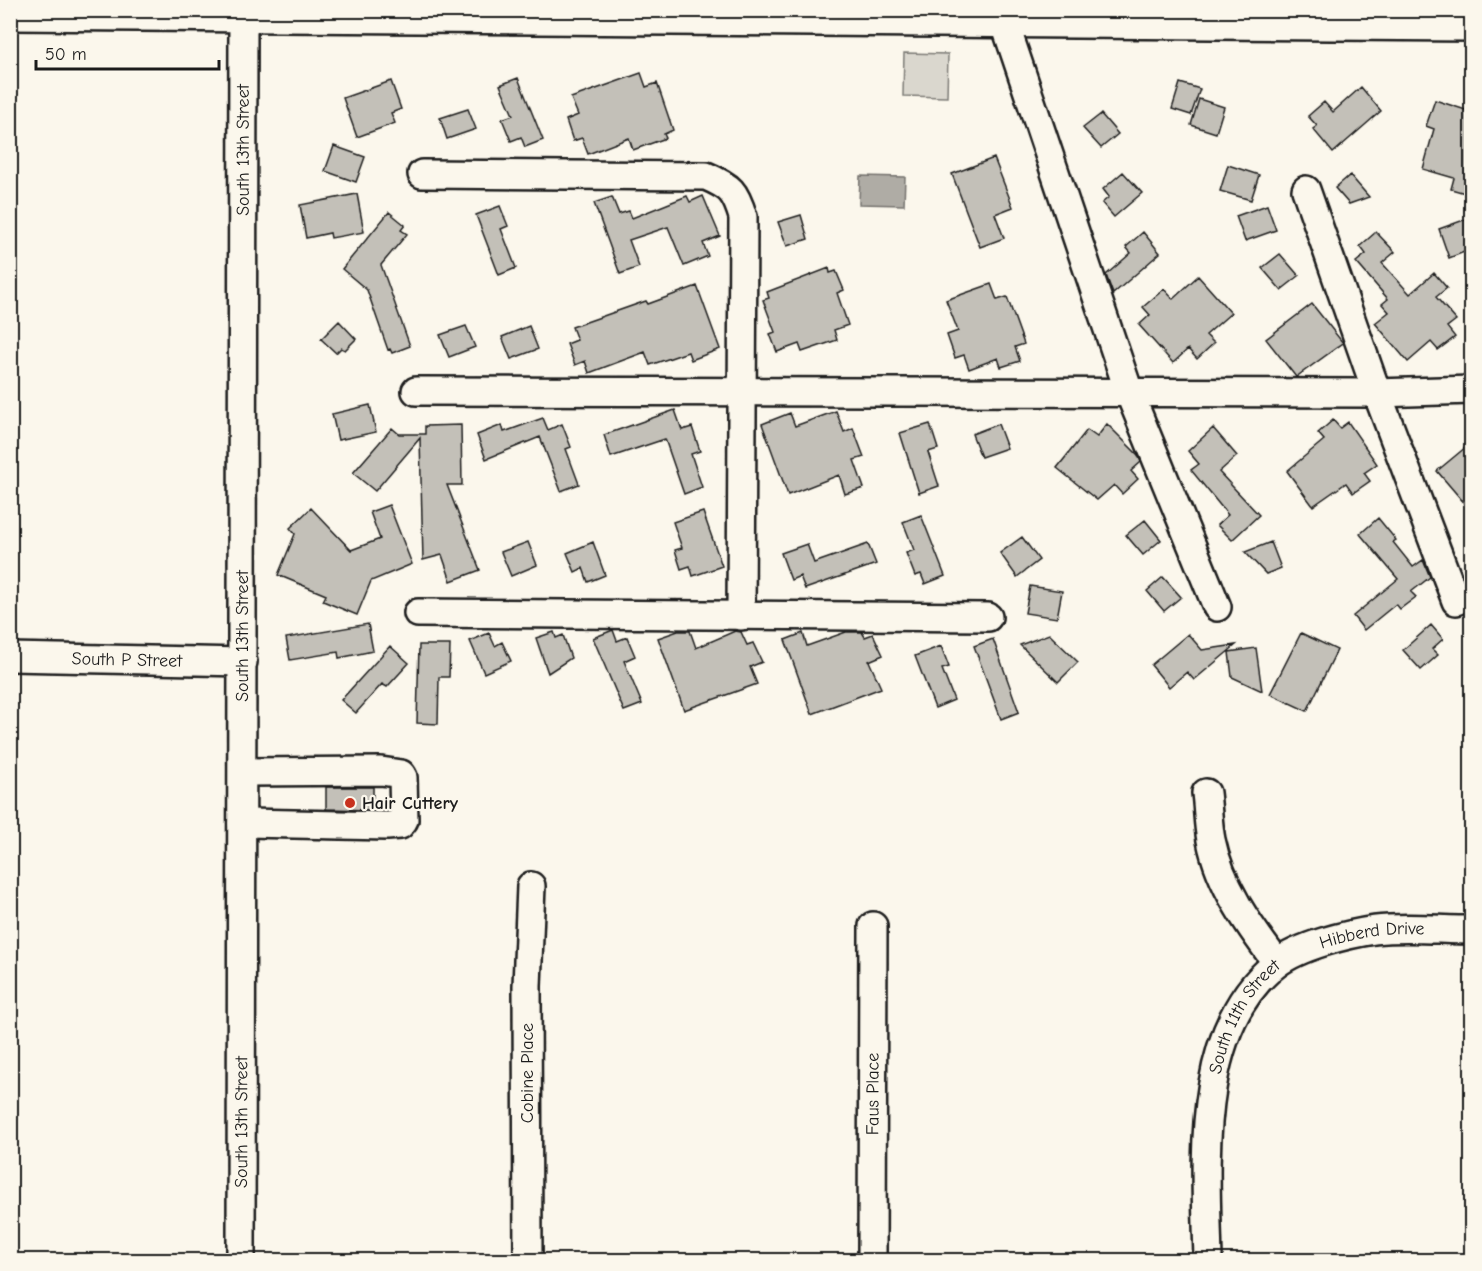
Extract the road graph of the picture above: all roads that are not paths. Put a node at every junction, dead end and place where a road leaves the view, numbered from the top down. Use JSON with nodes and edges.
{"nodes":[{"id":1,"x":243,"y":14,"type":"edge"},
{"id":2,"x":521,"y":15,"type":"edge"},
{"id":3,"x":10,"y":16,"type":"edge"},
{"id":4,"x":1004,"y":21,"type":"junction"},
{"id":5,"x":1472,"y":27,"type":"edge"},
{"id":6,"x":422,"y":174,"type":"dead end"},
{"id":7,"x":1306,"y":190,"type":"dead end"},
{"id":8,"x":1472,"y":390,"type":"edge"},
{"id":9,"x":416,"y":392,"type":"dead end"},
{"id":10,"x":741,"y":392,"type":"junction"},
{"id":11,"x":1129,"y":392,"type":"junction"},
{"id":12,"x":1377,"y":393,"type":"junction"},
{"id":13,"x":1456,"y":601,"type":"dead end"},
{"id":14,"x":1217,"y":607,"type":"dead end"},
{"id":15,"x":418,"y":613,"type":"dead end"},
{"id":16,"x":741,"y":615,"type":"junction"},
{"id":17,"x":988,"y":617,"type":"dead end"},
{"id":18,"x":10,"y":657,"type":"edge"},
{"id":19,"x":243,"y":662,"type":"junction"},
{"id":20,"x":243,"y":772,"type":"junction"},
{"id":21,"x":1206,"y":793,"type":"dead end"},
{"id":22,"x":242,"y":823,"type":"junction"},
{"id":23,"x":531,"y":886,"type":"dead end"},
{"id":24,"x":873,"y":926,"type":"dead end"},
{"id":25,"x":1472,"y":930,"type":"edge"},
{"id":26,"x":1277,"y":963,"type":"junction"},
{"id":27,"x":241,"y":1260,"type":"edge"},
{"id":28,"x":528,"y":1260,"type":"edge"},
{"id":29,"x":872,"y":1260,"type":"edge"},
{"id":30,"x":1208,"y":1260,"type":"edge"}],
"edges":[{"from":1,"to":2,"type":"street"},
{"from":1,"to":3,"type":"street"},
{"from":1,"to":19,"type":"street","name":"South 13th Street"},
{"from":2,"to":4,"type":"street"},
{"from":4,"to":5,"type":"street"},
{"from":4,"to":11,"type":"street"},
{"from":6,"to":10,"type":"street"},
{"from":7,"to":12,"type":"street"},
{"from":8,"to":12,"type":"street"},
{"from":9,"to":10,"type":"street"},
{"from":10,"to":11,"type":"street"},
{"from":10,"to":16,"type":"street"},
{"from":11,"to":12,"type":"street"},
{"from":11,"to":14,"type":"street"},
{"from":12,"to":13,"type":"street"},
{"from":15,"to":16,"type":"street"},
{"from":16,"to":17,"type":"street"},
{"from":18,"to":19,"type":"street","name":"South P Street"},
{"from":19,"to":20,"type":"street","name":"South 13th Street"},
{"from":20,"to":22,"type":"street","name":"South 13th Street"},
{"from":20,"to":22,"type":"street"},
{"from":21,"to":26,"type":"street","name":"South 11th Street"},
{"from":22,"to":27,"type":"street","name":"South 13th Street"},
{"from":23,"to":28,"type":"street","name":"Cobine Place"},
{"from":24,"to":29,"type":"street","name":"Faus Place"},
{"from":25,"to":26,"type":"street","name":"Hibberd Drive"},
{"from":26,"to":30,"type":"street","name":"South 11th Street"}]}
